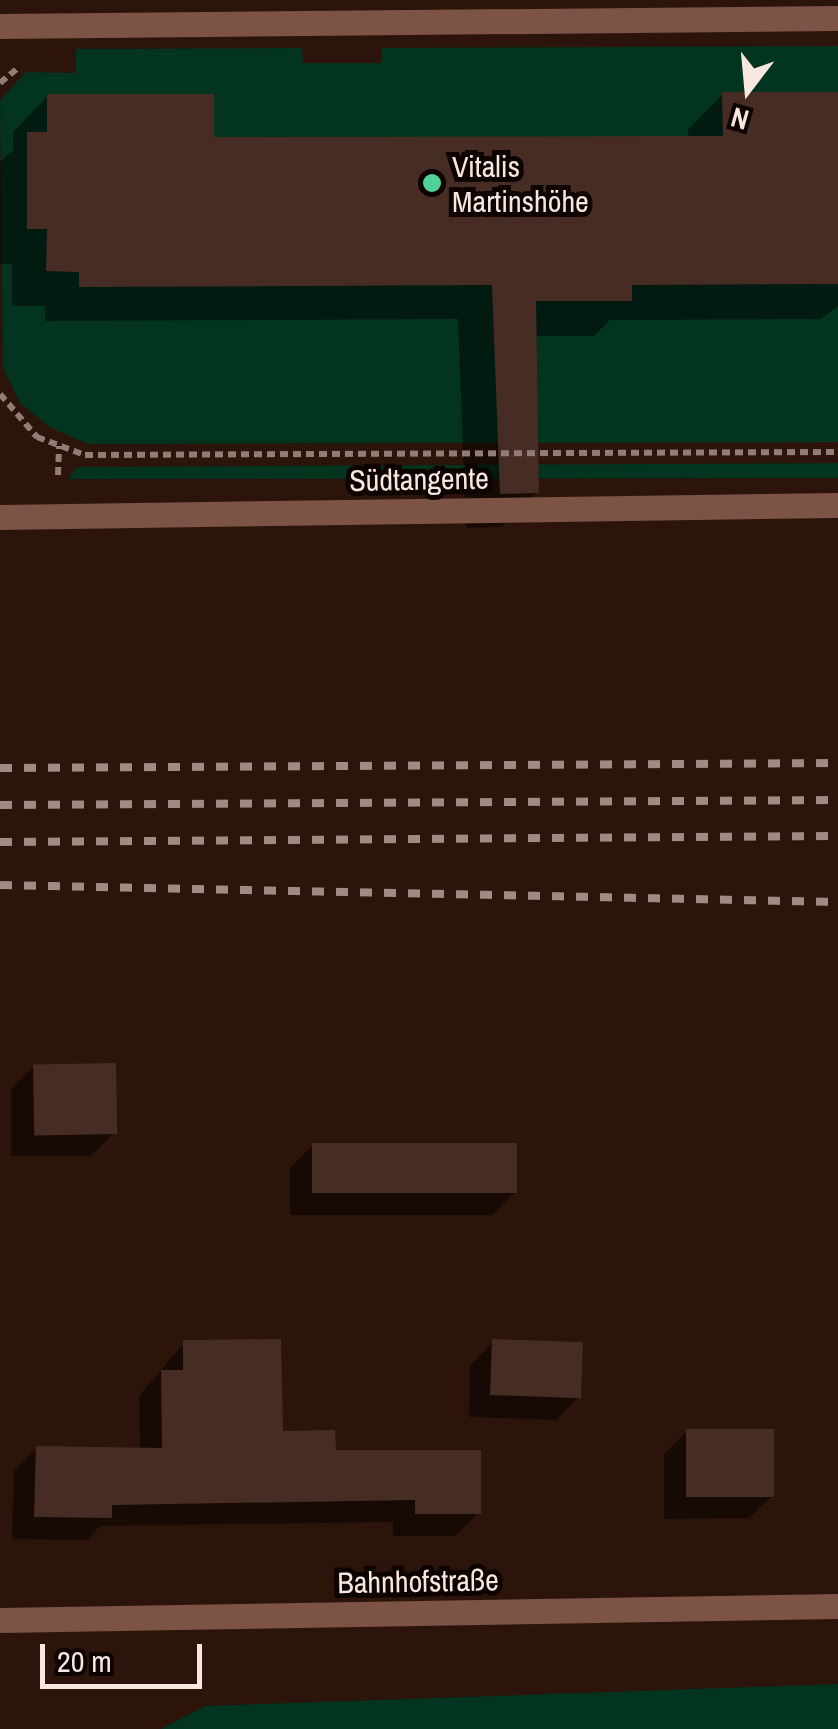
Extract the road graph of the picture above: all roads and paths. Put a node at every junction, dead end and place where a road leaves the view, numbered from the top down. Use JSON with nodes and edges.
{"nodes":[{"id":1,"x":590,"y":10,"type":"edge"},
{"id":2,"x":838,"y":18,"type":"edge"},
{"id":3,"x":0,"y":26,"type":"edge"},
{"id":4,"x":1,"y":399,"type":"edge"},
{"id":5,"x":838,"y":452,"type":"edge"},
{"id":6,"x":838,"y":505,"type":"edge"},
{"id":7,"x":0,"y":517,"type":"edge"},
{"id":8,"x":838,"y":1606,"type":"edge"},
{"id":9,"x":0,"y":1620,"type":"edge"}],
"edges":[{"from":1,"to":2,"type":"street"},
{"from":1,"to":3,"type":"street"},
{"from":4,"to":5,"type":"path"},
{"from":6,"to":7,"type":"street","name":"Südtangente"},
{"from":8,"to":9,"type":"street","name":"Bahnhofstraße"}]}
